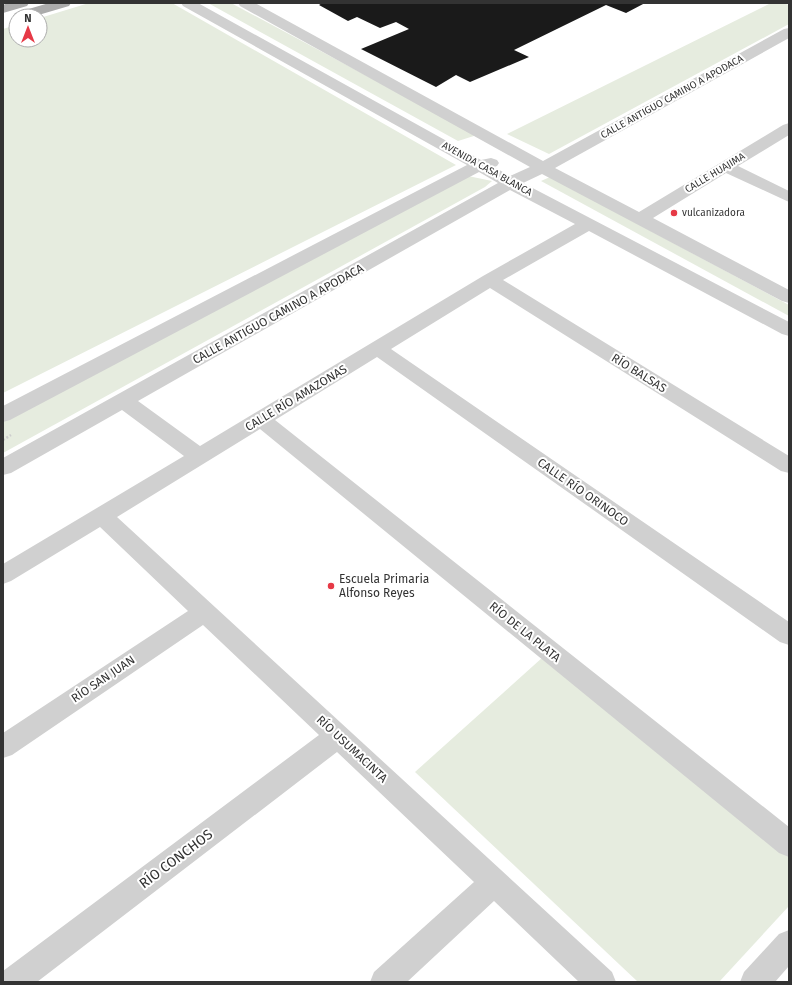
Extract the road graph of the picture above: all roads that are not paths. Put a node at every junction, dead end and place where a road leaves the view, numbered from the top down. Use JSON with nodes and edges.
{"nodes":[{"id":1,"x":22,"y":3,"type":"edge"},
{"id":2,"x":64,"y":3,"type":"edge"},
{"id":3,"x":188,"y":3,"type":"edge"},
{"id":4,"x":245,"y":3,"type":"edge"},
{"id":5,"x":47,"y":8,"type":"edge"},
{"id":6,"x":3,"y":9,"type":"edge"},
{"id":7,"x":789,"y":32,"type":"edge"},
{"id":8,"x":789,"y":128,"type":"edge"},
{"id":9,"x":480,"y":133,"type":"junction"},
{"id":10,"x":498,"y":163,"type":"junction"},
{"id":11,"x":543,"y":164,"type":"junction"},
{"id":12,"x":480,"y":165,"type":"junction"},
{"id":13,"x":726,"y":167,"type":"junction"},
{"id":14,"x":510,"y":183,"type":"junction"},
{"id":15,"x":789,"y":197,"type":"edge"},
{"id":16,"x":641,"y":218,"type":"junction"},
{"id":17,"x":590,"y":224,"type":"junction"},
{"id":18,"x":490,"y":280,"type":"junction"},
{"id":19,"x":789,"y":297,"type":"edge"},
{"id":20,"x":789,"y":330,"type":"edge"},
{"id":21,"x":378,"y":349,"type":"junction"},
{"id":22,"x":124,"y":401,"type":"junction"},
{"id":23,"x":3,"y":415,"type":"edge"},
{"id":24,"x":261,"y":419,"type":"junction"},
{"id":25,"x":200,"y":457,"type":"junction"},
{"id":26,"x":789,"y":466,"type":"edge"},
{"id":27,"x":3,"y":468,"type":"edge"},
{"id":28,"x":102,"y":516,"type":"junction"},
{"id":29,"x":3,"y":575,"type":"edge"},
{"id":30,"x":204,"y":612,"type":"junction"},
{"id":31,"x":789,"y":635,"type":"edge"},
{"id":32,"x":338,"y":736,"type":"junction"},
{"id":33,"x":3,"y":747,"type":"edge"},
{"id":34,"x":789,"y":844,"type":"edge"},
{"id":35,"x":495,"y":882,"type":"junction"},
{"id":36,"x":789,"y":944,"type":"edge"},
{"id":37,"x":13,"y":982,"type":"edge"},
{"id":38,"x":385,"y":982,"type":"edge"},
{"id":39,"x":601,"y":982,"type":"edge"},
{"id":40,"x":755,"y":982,"type":"edge"}],
"edges":[{"from":1,"to":6,"type":"main road"},
{"from":2,"to":5,"type":"main road"},
{"from":3,"to":12,"type":"street","name":"AVENIDA CASA BLANCA"},
{"from":4,"to":9,"type":"street"},
{"from":7,"to":11,"type":"street","name":"CALLE ANTIGUO CAMINO A APODACA"},
{"from":8,"to":13,"type":"street","name":"CALLE HUAJIMA"},
{"from":9,"to":10,"type":"street"},
{"from":9,"to":11,"type":"street"},
{"from":10,"to":11,"type":"street","name":"CALLE ANTIGUO CAMINO A APODACA"},
{"from":10,"to":12,"type":"street","name":"CALLE ANTIGUO CAMINO A APODACA"},
{"from":10,"to":14,"type":"street"},
{"from":11,"to":14,"type":"street","name":"CALLE ANTIGUO CAMINO A APODACA"},
{"from":11,"to":16,"type":"street"},
{"from":12,"to":14,"type":"street","name":"AVENIDA CASA BLANCA"},
{"from":12,"to":23,"type":"street","name":"CALLE ANTIGUO CAMINO A APODACA"},
{"from":13,"to":15,"type":"street"},
{"from":13,"to":16,"type":"street","name":"CALLE HUAJIMA"},
{"from":14,"to":17,"type":"street","name":"AVENIDA CASA BLANCA"},
{"from":14,"to":22,"type":"street","name":"CALLE ANTIGUO CAMINO A APODACA"},
{"from":16,"to":19,"type":"street"},
{"from":17,"to":18,"type":"street","name":"CALLE RÍO AMAZONAS"},
{"from":17,"to":20,"type":"street","name":"AVENIDA CASA BLANCA"},
{"from":18,"to":21,"type":"street","name":"CALLE RÍO AMAZONAS"},
{"from":18,"to":26,"type":"street","name":"RÍO BALSAS"},
{"from":21,"to":24,"type":"street","name":"CALLE RÍO AMAZONAS"},
{"from":21,"to":31,"type":"street","name":"CALLE RÍO ORINOCO"},
{"from":22,"to":25,"type":"street"},
{"from":22,"to":27,"type":"street","name":"CALLE ANTIGUO CAMINO A APODACA"},
{"from":24,"to":25,"type":"street","name":"CALLE RÍO AMAZONAS"},
{"from":24,"to":34,"type":"street","name":"RÍO DE LA PLATA"},
{"from":25,"to":28,"type":"street","name":"CALLE RÍO AMAZONAS"},
{"from":28,"to":29,"type":"street","name":"CALLE RÍO AMAZONAS"},
{"from":28,"to":30,"type":"street","name":"RÍO USUMACINTA"},
{"from":30,"to":32,"type":"street","name":"RÍO USUMACINTA"},
{"from":30,"to":33,"type":"street","name":"RÍO SAN JUAN"},
{"from":32,"to":35,"type":"street","name":"RÍO USUMACINTA"},
{"from":32,"to":37,"type":"street","name":"RÍO CONCHOS"},
{"from":35,"to":38,"type":"street"},
{"from":35,"to":39,"type":"street","name":"RÍO USUMACINTA"},
{"from":36,"to":40,"type":"street"}]}
